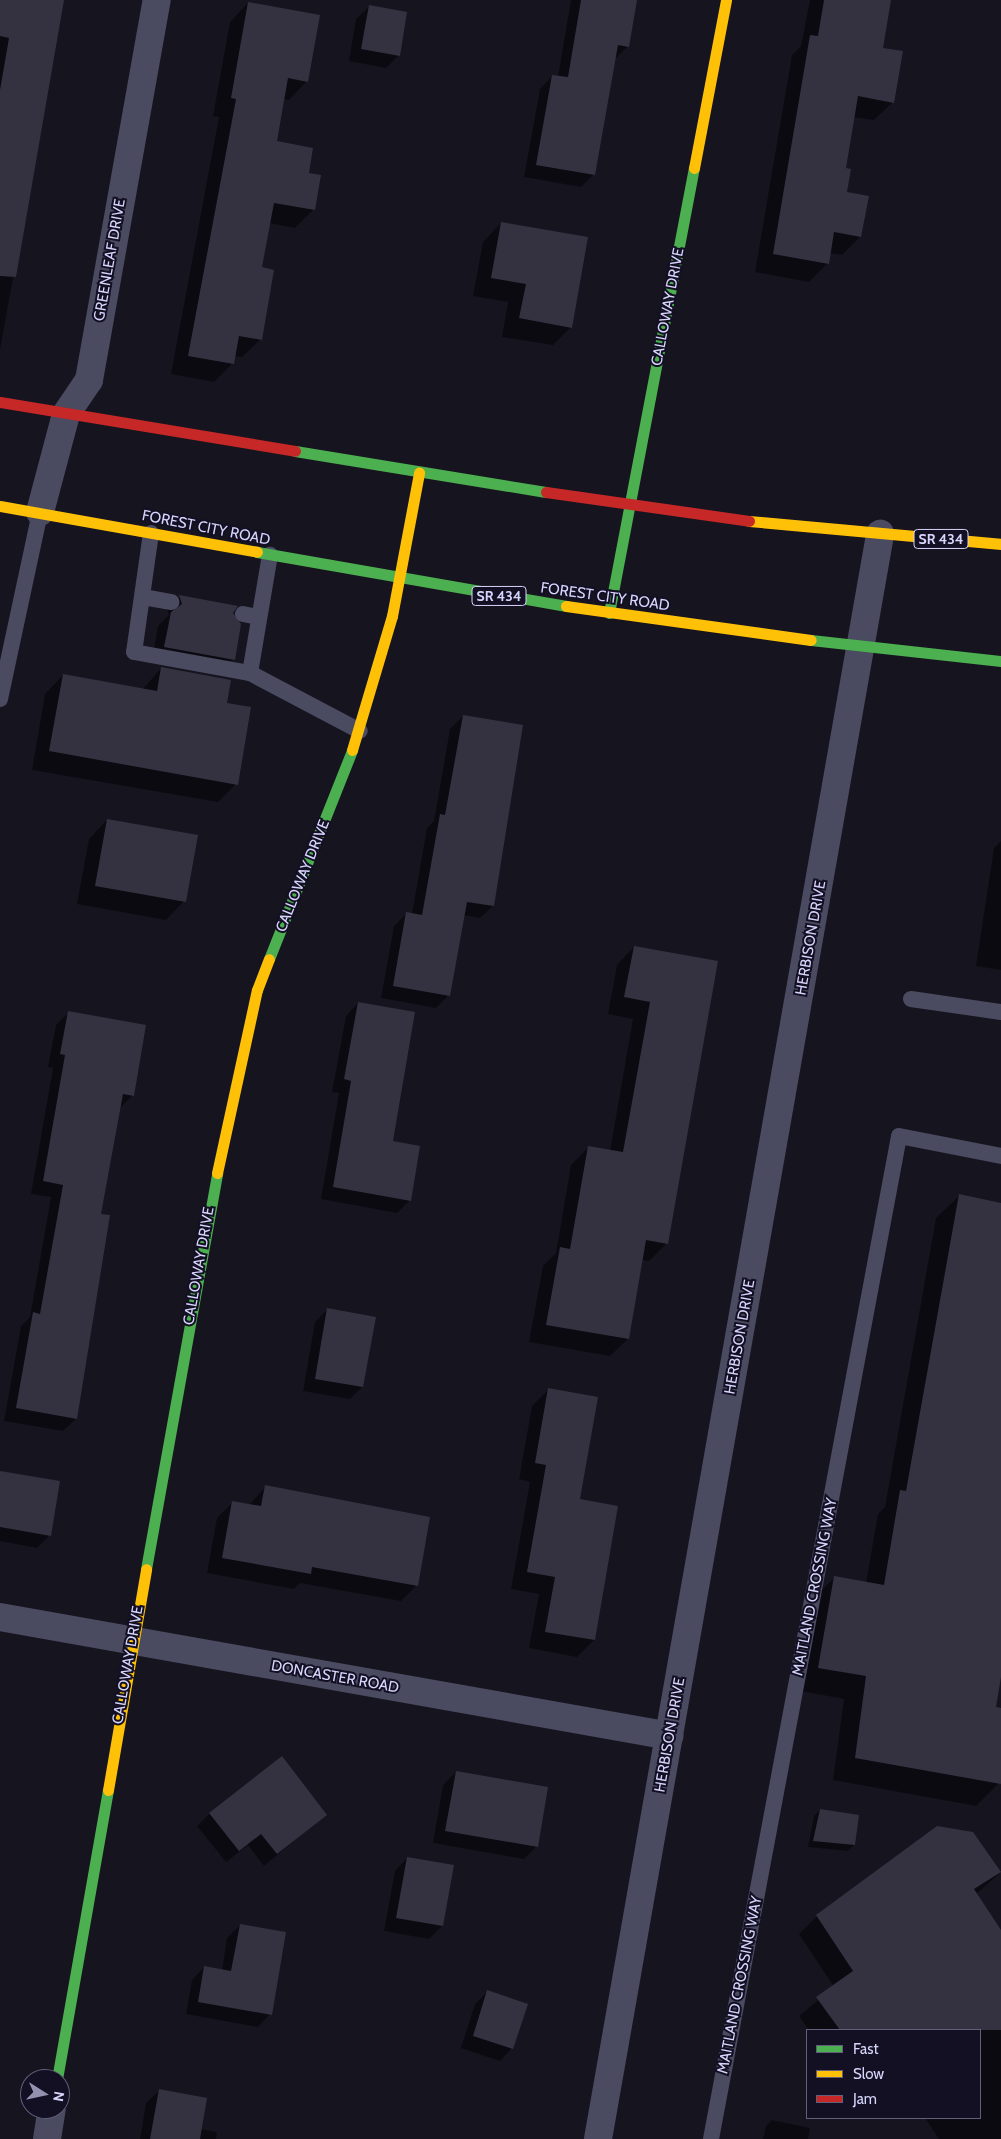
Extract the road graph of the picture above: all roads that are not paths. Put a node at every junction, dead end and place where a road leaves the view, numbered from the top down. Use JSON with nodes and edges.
{"nodes":[{"id":1,"x":157,"y":0,"type":"edge"},
{"id":2,"x":726,"y":0,"type":"edge"},
{"id":3,"x":0,"y":402,"type":"edge"},
{"id":4,"x":66,"y":414,"type":"junction"},
{"id":5,"x":419,"y":473,"type":"junction"},
{"id":6,"x":0,"y":506,"type":"edge"},
{"id":7,"x":630,"y":506,"type":"junction"},
{"id":8,"x":40,"y":512,"type":"junction"},
{"id":9,"x":152,"y":533,"type":"junction"},
{"id":10,"x":880,"y":534,"type":"junction"},
{"id":11,"x":1001,"y":544,"type":"edge"},
{"id":12,"x":270,"y":555,"type":"junction"},
{"id":13,"x":399,"y":579,"type":"junction"},
{"id":14,"x":143,"y":597,"type":"junction"},
{"id":15,"x":172,"y":602,"type":"dead end"},
{"id":16,"x":608,"y":613,"type":"junction"},
{"id":17,"x":243,"y":614,"type":"dead end"},
{"id":18,"x":259,"y":617,"type":"junction"},
{"id":19,"x":862,"y":646,"type":"junction"},
{"id":20,"x":1001,"y":661,"type":"edge"},
{"id":21,"x":250,"y":673,"type":"junction"},
{"id":22,"x":0,"y":699,"type":"edge"},
{"id":23,"x":360,"y":731,"type":"junction"},
{"id":24,"x":911,"y":999,"type":"dead end"},
{"id":25,"x":1001,"y":1012,"type":"edge"},
{"id":26,"x":1001,"y":1156,"type":"edge"},
{"id":27,"x":0,"y":1617,"type":"edge"},
{"id":28,"x":132,"y":1640,"type":"junction"},
{"id":29,"x":670,"y":1736,"type":"junction"},
{"id":30,"x":59,"y":2069,"type":"edge"},
{"id":31,"x":50,"y":2119,"type":"edge"},
{"id":32,"x":47,"y":2139,"type":"edge"},
{"id":33,"x":598,"y":2139,"type":"edge"},
{"id":34,"x":711,"y":2139,"type":"edge"}],
"edges":[{"from":1,"to":4,"type":"street","name":"GREENLEAF DRIVE"},
{"from":2,"to":7,"type":"street","name":"CALLOWAY DRIVE"},
{"from":3,"to":4,"type":"street","number":"SR 434"},
{"from":4,"to":5,"type":"street","number":"SR 434"},
{"from":4,"to":8,"type":"street","name":"GREENLEAF DRIVE"},
{"from":5,"to":7,"type":"street","number":"SR 434"},
{"from":5,"to":13,"type":"street","name":"CALLOWAY DRIVE"},
{"from":6,"to":8,"type":"street","name":"FOREST CITY ROAD","number":"SR 434"},
{"from":7,"to":10,"type":"street","number":"SR 434"},
{"from":7,"to":16,"type":"street","name":"CALLOWAY DRIVE"},
{"from":8,"to":9,"type":"street","name":"FOREST CITY ROAD","number":"SR 434"},
{"from":8,"to":22,"type":"lane"},
{"from":9,"to":12,"type":"street","name":"FOREST CITY ROAD","number":"SR 434"},
{"from":9,"to":14,"type":"lane"},
{"from":10,"to":11,"type":"street","number":"SR 434"},
{"from":10,"to":19,"type":"street","name":"HERBISON DRIVE"},
{"from":12,"to":13,"type":"street","name":"FOREST CITY ROAD","number":"SR 434"},
{"from":12,"to":18,"type":"lane"},
{"from":13,"to":16,"type":"street","name":"FOREST CITY ROAD","number":"SR 434"},
{"from":13,"to":23,"type":"street","name":"CALLOWAY DRIVE"},
{"from":14,"to":15,"type":"lane"},
{"from":14,"to":21,"type":"lane"},
{"from":16,"to":19,"type":"street","name":"FOREST CITY ROAD","number":"SR 434"},
{"from":17,"to":18,"type":"lane"},
{"from":18,"to":21,"type":"lane"},
{"from":19,"to":20,"type":"street","name":"FOREST CITY ROAD","number":"SR 434"},
{"from":19,"to":29,"type":"street","name":"HERBISON DRIVE"},
{"from":21,"to":23,"type":"lane"},
{"from":23,"to":28,"type":"street","name":"CALLOWAY DRIVE"},
{"from":24,"to":25,"type":"lane"},
{"from":26,"to":34,"type":"lane","name":"MAITLAND CROSSING WAY"},
{"from":27,"to":28,"type":"street","name":"DONCASTER ROAD"},
{"from":28,"to":29,"type":"street","name":"DONCASTER ROAD"},
{"from":28,"to":30,"type":"street","name":"CALLOWAY DRIVE"},
{"from":29,"to":33,"type":"street","name":"HERBISON DRIVE"},
{"from":31,"to":32,"type":"street"}]}
